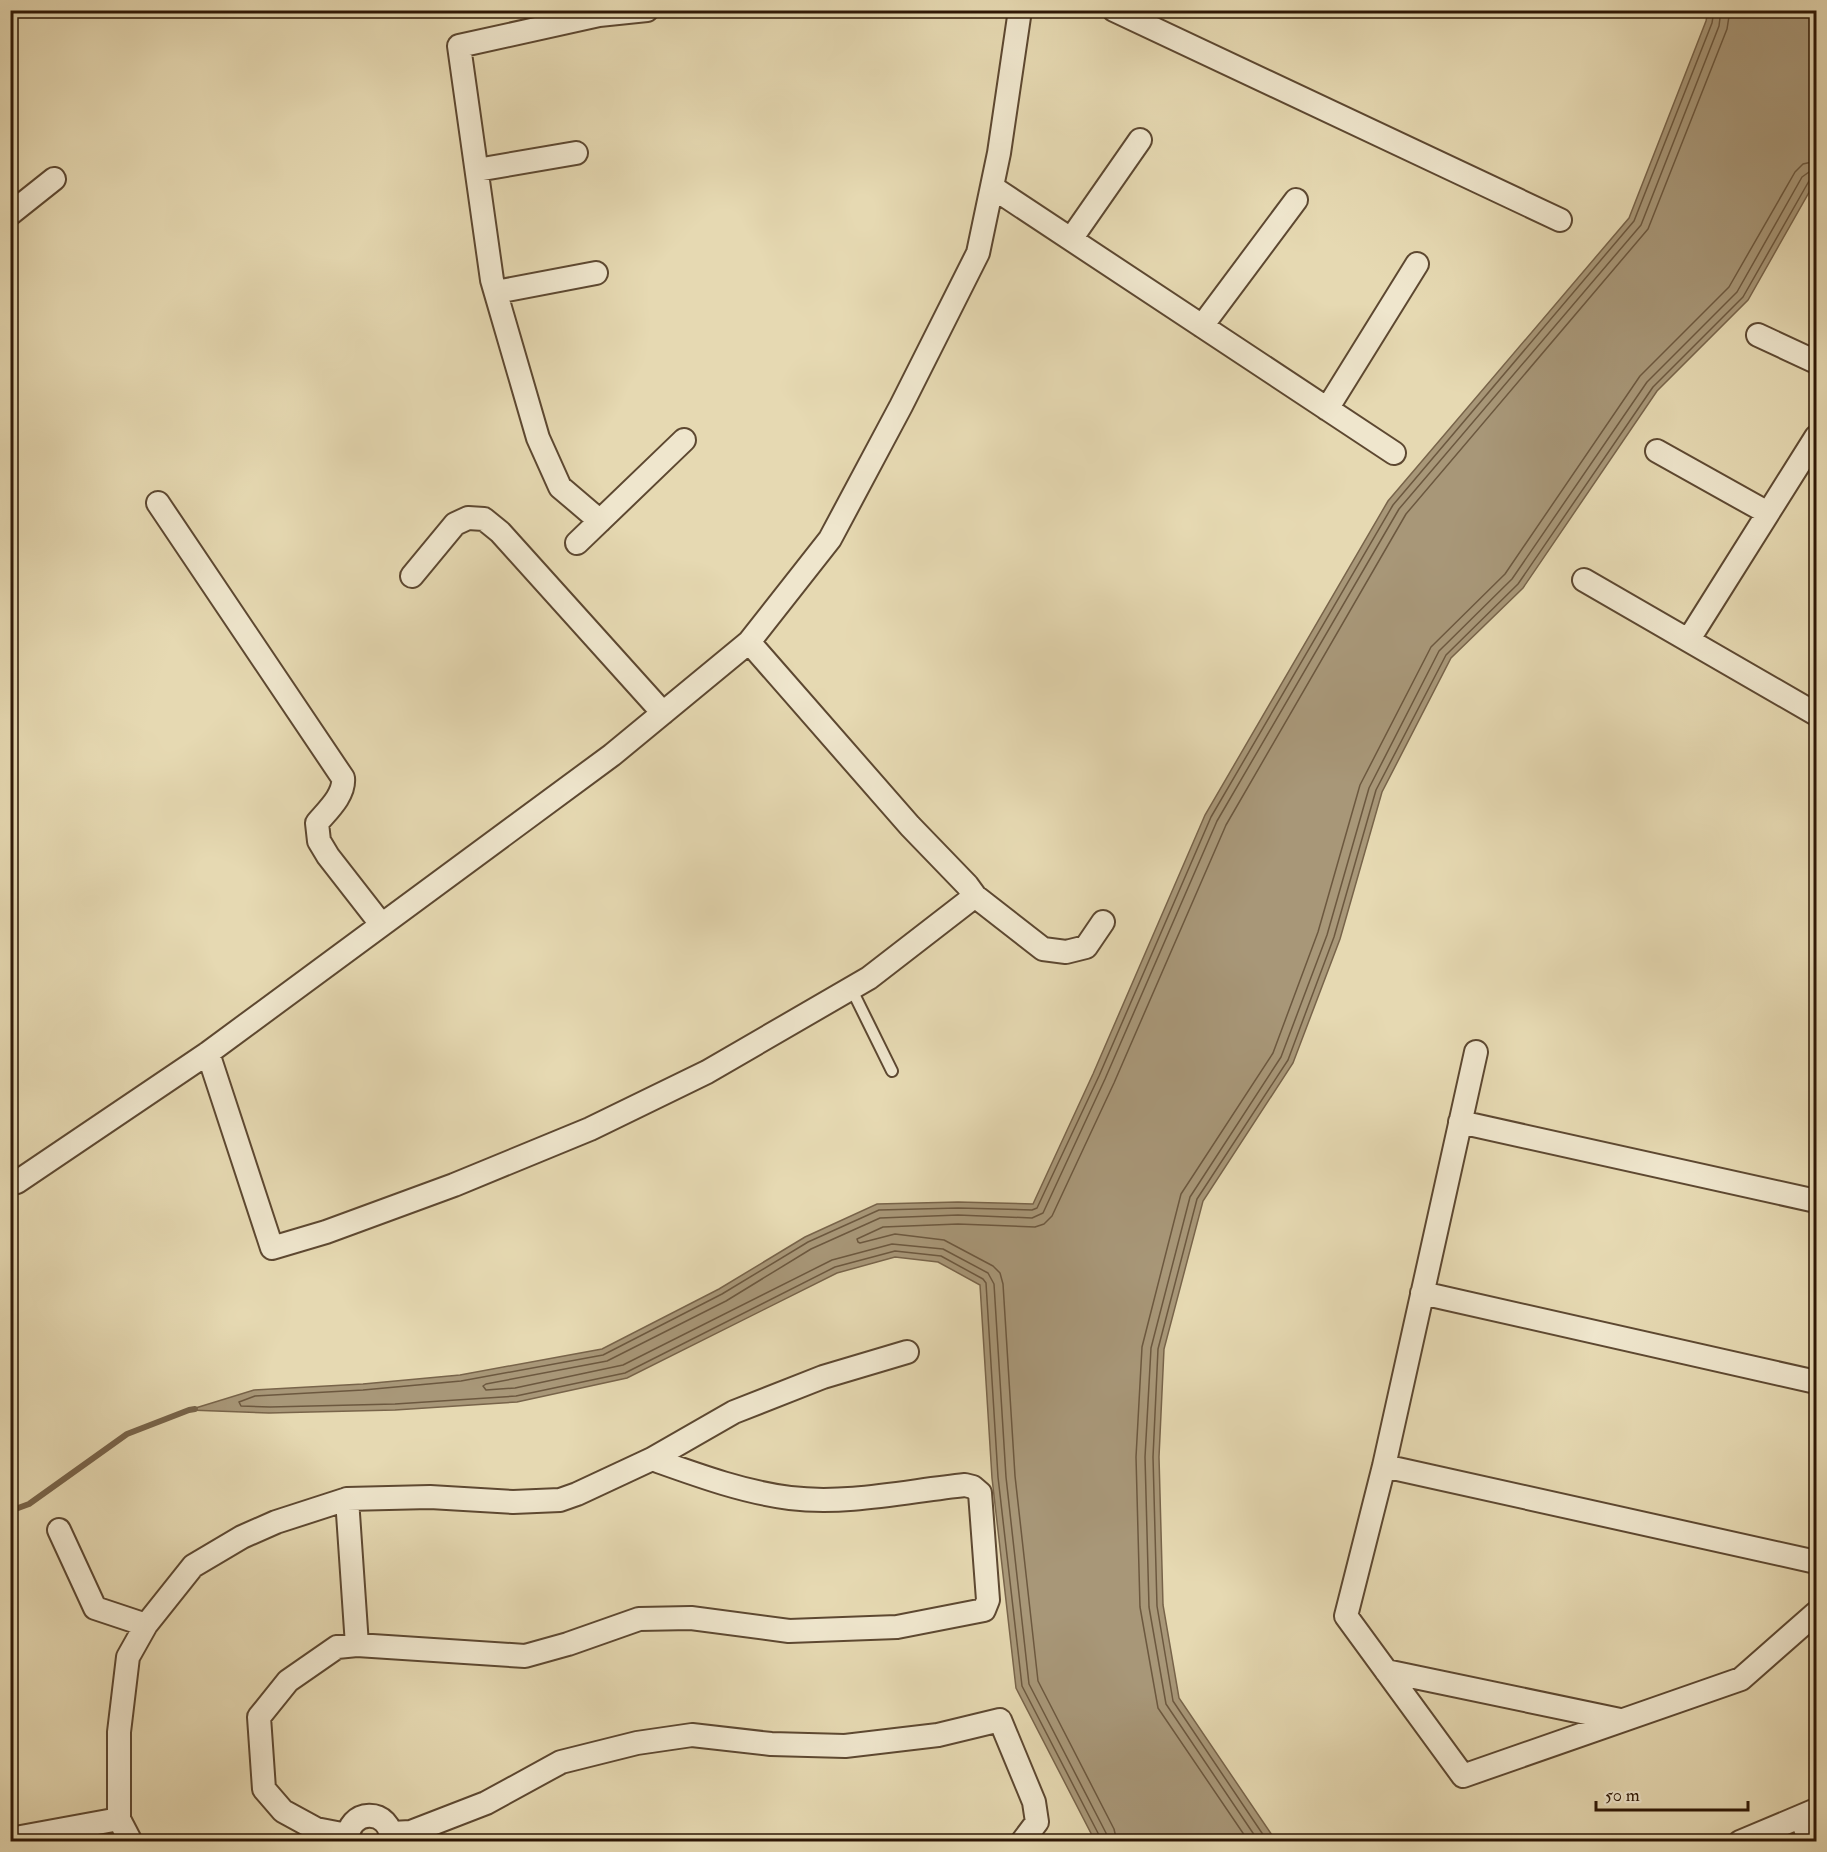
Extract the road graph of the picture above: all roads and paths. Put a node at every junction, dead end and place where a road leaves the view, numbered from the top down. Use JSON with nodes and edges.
{"nodes":[{"id":1,"x":647,"y":10,"type":"edge"},
{"id":2,"x":1020,"y":10,"type":"edge"},
{"id":3,"x":1114,"y":10,"type":"edge"},
{"id":4,"x":1140,"y":140,"type":"dead end"},
{"id":5,"x":576,"y":153,"type":"dead end"},
{"id":6,"x":477,"y":170,"type":"junction"},
{"id":7,"x":54,"y":180,"type":"dead end"},
{"id":8,"x":992,"y":187,"type":"junction"},
{"id":9,"x":1296,"y":200,"type":"dead end"},
{"id":10,"x":10,"y":214,"type":"edge"},
{"id":11,"x":1560,"y":220,"type":"dead end"},
{"id":12,"x":1071,"y":239,"type":"junction"},
{"id":13,"x":1417,"y":264,"type":"dead end"},
{"id":14,"x":596,"y":273,"type":"dead end"},
{"id":15,"x":496,"y":292,"type":"junction"},
{"id":16,"x":1202,"y":326,"type":"junction"},
{"id":17,"x":1758,"y":335,"type":"dead end"},
{"id":18,"x":1816,"y":362,"type":"edge"},
{"id":19,"x":1327,"y":410,"type":"junction"},
{"id":20,"x":1816,"y":437,"type":"edge"},
{"id":21,"x":684,"y":440,"type":"dead end"},
{"id":22,"x":1657,"y":451,"type":"dead end"},
{"id":23,"x":1394,"y":453,"type":"dead end"},
{"id":24,"x":158,"y":503,"type":"dead end"},
{"id":25,"x":1768,"y":513,"type":"junction"},
{"id":26,"x":600,"y":521,"type":"junction"},
{"id":27,"x":577,"y":543,"type":"dead end"},
{"id":28,"x":412,"y":576,"type":"dead end"},
{"id":29,"x":1584,"y":580,"type":"dead end"},
{"id":30,"x":1689,"y":639,"type":"junction"},
{"id":31,"x":748,"y":642,"type":"junction"},
{"id":32,"x":663,"y":713,"type":"junction"},
{"id":33,"x":1816,"y":714,"type":"edge"},
{"id":34,"x":975,"y":896,"type":"junction"},
{"id":35,"x":1103,"y":922,"type":"dead end"},
{"id":36,"x":381,"y":924,"type":"junction"},
{"id":37,"x":851,"y":988,"type":"junction"},
{"id":38,"x":1476,"y":1052,"type":"dead end"},
{"id":39,"x":208,"y":1053,"type":"junction"},
{"id":40,"x":892,"y":1071,"type":"dead end"},
{"id":41,"x":1460,"y":1122,"type":"junction"},
{"id":42,"x":10,"y":1184,"type":"edge"},
{"id":43,"x":1816,"y":1201,"type":"edge"},
{"id":44,"x":1422,"y":1293,"type":"junction"},
{"id":45,"x":908,"y":1352,"type":"dead end"},
{"id":46,"x":1816,"y":1382,"type":"edge"},
{"id":47,"x":652,"y":1459,"type":"junction"},
{"id":48,"x":1384,"y":1466,"type":"junction"},
{"id":49,"x":347,"y":1499,"type":"junction"},
{"id":50,"x":59,"y":1530,"type":"dead end"},
{"id":51,"x":1816,"y":1562,"type":"edge"},
{"id":52,"x":1816,"y":1613,"type":"edge"},
{"id":53,"x":146,"y":1625,"type":"junction"},
{"id":54,"x":357,"y":1645,"type":"junction"},
{"id":55,"x":1386,"y":1671,"type":"junction"},
{"id":56,"x":1620,"y":1720,"type":"junction"},
{"id":57,"x":1809,"y":1814,"type":"edge"},
{"id":58,"x":118,"y":1819,"type":"junction"},
{"id":59,"x":391,"y":1837,"type":"edge"},
{"id":60,"x":347,"y":1838,"type":"edge"},
{"id":61,"x":12,"y":1840,"type":"edge"},
{"id":62,"x":131,"y":1842,"type":"edge"},
{"id":63,"x":1022,"y":1842,"type":"edge"},
{"id":64,"x":1740,"y":1842,"type":"edge"},
{"id":65,"x":1810,"y":1842,"type":"edge"}],
"edges":[{"from":1,"to":6,"type":"street"},
{"from":2,"to":8,"type":"street"},
{"from":3,"to":11,"type":"street"},
{"from":4,"to":12,"type":"street"},
{"from":5,"to":6,"type":"street"},
{"from":6,"to":15,"type":"street"},
{"from":7,"to":10,"type":"street"},
{"from":8,"to":12,"type":"street"},
{"from":8,"to":31,"type":"street"},
{"from":9,"to":16,"type":"street"},
{"from":12,"to":16,"type":"street"},
{"from":13,"to":19,"type":"street"},
{"from":14,"to":15,"type":"street"},
{"from":15,"to":26,"type":"street"},
{"from":16,"to":19,"type":"street"},
{"from":17,"to":18,"type":"street"},
{"from":19,"to":23,"type":"street"},
{"from":20,"to":25,"type":"street"},
{"from":21,"to":26,"type":"street"},
{"from":22,"to":25,"type":"street"},
{"from":24,"to":36,"type":"street"},
{"from":25,"to":30,"type":"street"},
{"from":26,"to":27,"type":"street"},
{"from":28,"to":32,"type":"street"},
{"from":29,"to":30,"type":"street"},
{"from":30,"to":33,"type":"street"},
{"from":31,"to":32,"type":"street"},
{"from":31,"to":34,"type":"street"},
{"from":32,"to":36,"type":"street"},
{"from":34,"to":35,"type":"street"},
{"from":34,"to":37,"type":"street"},
{"from":36,"to":39,"type":"street"},
{"from":37,"to":39,"type":"street"},
{"from":37,"to":40,"type":"lane"},
{"from":38,"to":41,"type":"street"},
{"from":39,"to":42,"type":"street"},
{"from":41,"to":43,"type":"street"},
{"from":41,"to":44,"type":"street"},
{"from":44,"to":46,"type":"street"},
{"from":44,"to":48,"type":"street"},
{"from":45,"to":47,"type":"street"},
{"from":47,"to":49,"type":"street"},
{"from":47,"to":54,"type":"street"},
{"from":48,"to":51,"type":"street"},
{"from":48,"to":55,"type":"street"},
{"from":49,"to":53,"type":"street"},
{"from":49,"to":54,"type":"street"},
{"from":50,"to":53,"type":"street"},
{"from":52,"to":56,"type":"street"},
{"from":53,"to":58,"type":"street"},
{"from":54,"to":60,"type":"street"},
{"from":55,"to":56,"type":"street"},
{"from":55,"to":56,"type":"street"},
{"from":57,"to":64,"type":"street"},
{"from":57,"to":65,"type":"street"},
{"from":58,"to":61,"type":"street"},
{"from":58,"to":62,"type":"street"},
{"from":59,"to":60,"type":"street"},
{"from":59,"to":63,"type":"street"}]}
